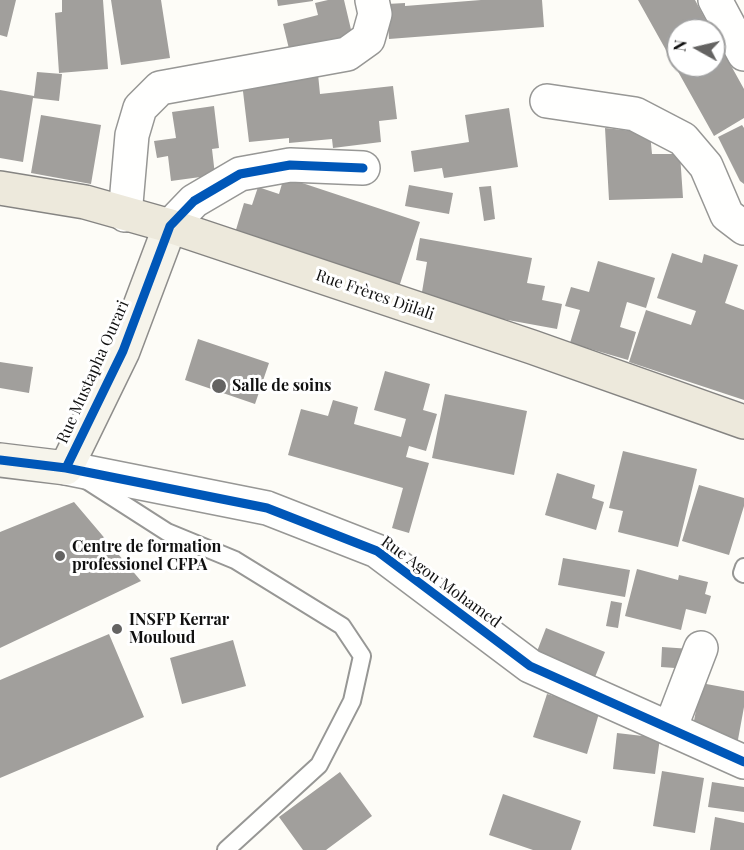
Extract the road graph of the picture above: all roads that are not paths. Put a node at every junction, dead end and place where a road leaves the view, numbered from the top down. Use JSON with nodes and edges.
{"nodes":[{"id":1,"x":372,"y":0,"type":"edge"},
{"id":2,"x":715,"y":0,"type":"edge"},
{"id":3,"x":742,"y":46,"type":"edge"},
{"id":4,"x":547,"y":102,"type":"dead end"},
{"id":5,"x":363,"y":168,"type":"dead end"},
{"id":6,"x":0,"y":188,"type":"edge"},
{"id":7,"x":125,"y":215,"type":"junction"},
{"id":8,"x":170,"y":226,"type":"junction"},
{"id":9,"x":744,"y":228,"type":"edge"},
{"id":10,"x":744,"y":422,"type":"edge"},
{"id":11,"x":0,"y":460,"type":"edge"},
{"id":12,"x":66,"y":468,"type":"junction"},
{"id":13,"x":744,"y":567,"type":"edge"},
{"id":14,"x":744,"y":574,"type":"edge"},
{"id":15,"x":701,"y":648,"type":"dead end"},
{"id":16,"x":670,"y":729,"type":"junction"},
{"id":17,"x":744,"y":762,"type":"edge"},
{"id":18,"x":226,"y":850,"type":"edge"}],
"edges":[{"from":1,"to":7,"type":"street"},
{"from":2,"to":3,"type":"street"},
{"from":4,"to":9,"type":"street"},
{"from":5,"to":8,"type":"street"},
{"from":6,"to":7,"type":"main road","name":"Rue Frères Djilali"},
{"from":7,"to":8,"type":"main road","name":"Rue Frères Djilali"},
{"from":8,"to":10,"type":"main road","name":"Rue Frères Djilali"},
{"from":8,"to":12,"type":"street","name":"Rue Mustapha Ourari"},
{"from":11,"to":12,"type":"street","name":"Rue Mustapha Ourari"},
{"from":12,"to":16,"type":"street","name":"Rue Agou Mohamed"},
{"from":12,"to":18,"type":"lane"},
{"from":13,"to":14,"type":"lane"},
{"from":15,"to":16,"type":"street"},
{"from":16,"to":17,"type":"street","name":"Rue Agou Mohamed"}]}
